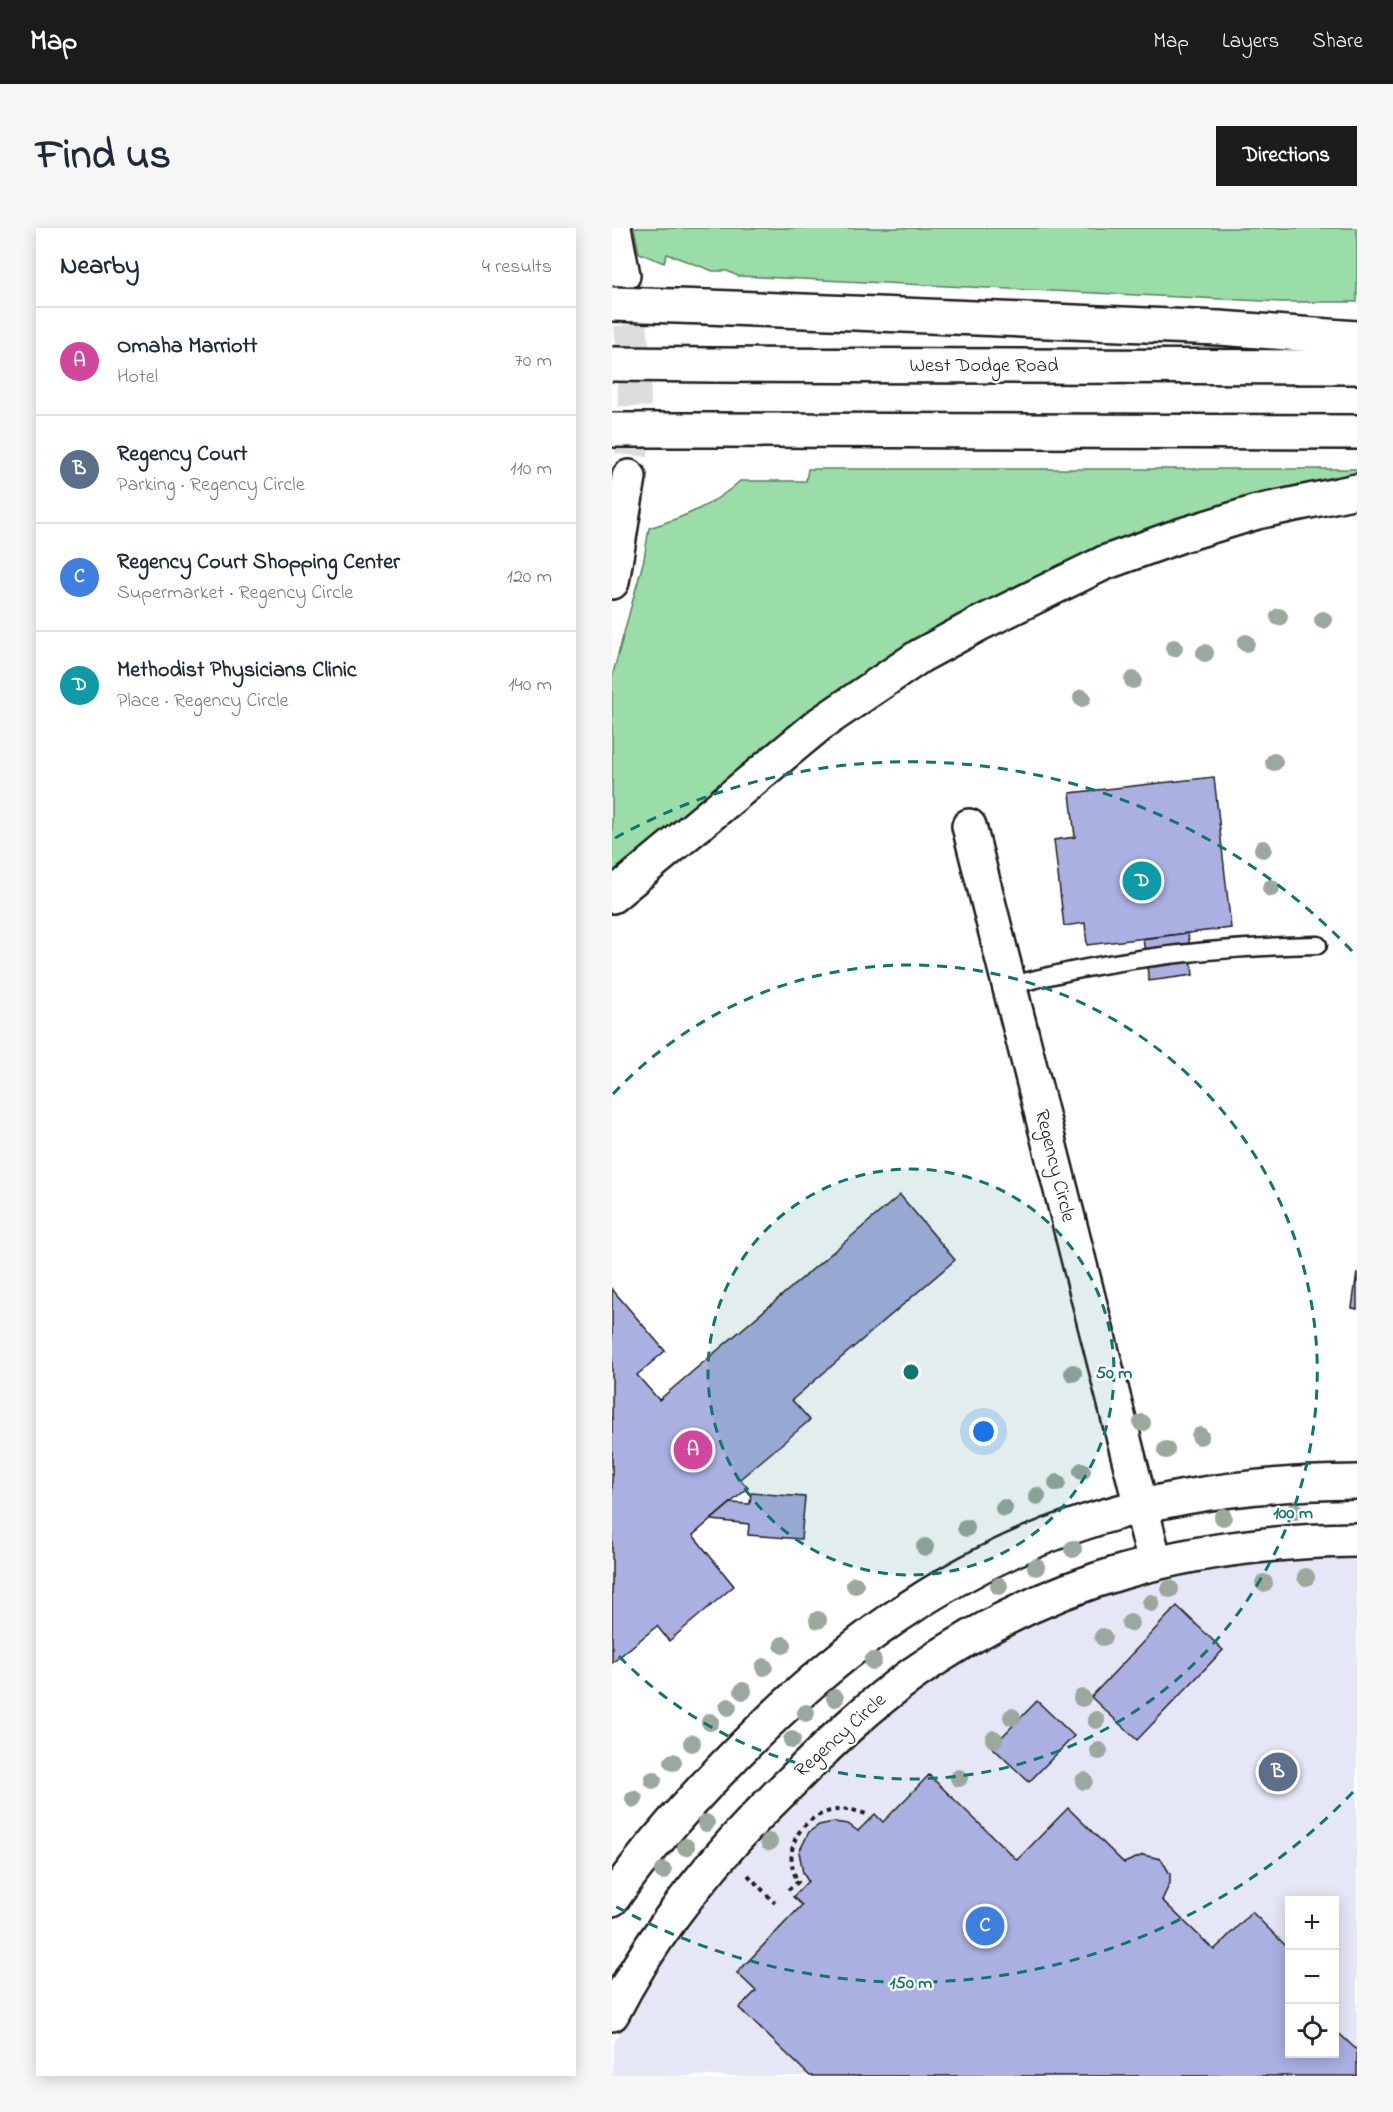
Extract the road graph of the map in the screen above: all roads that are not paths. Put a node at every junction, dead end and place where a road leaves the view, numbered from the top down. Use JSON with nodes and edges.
{"nodes":[{"id":1,"x":614,"y":228,"type":"edge"},
{"id":2,"x":618,"y":289,"type":"edge"},
{"id":3,"x":1357,"y":338,"type":"edge"},
{"id":4,"x":612,"y":364,"type":"edge"},
{"id":5,"x":1357,"y":367,"type":"edge"},
{"id":6,"x":612,"y":430,"type":"edge"},
{"id":7,"x":1357,"y":432,"type":"edge"},
{"id":8,"x":629,"y":477,"type":"tunnel mouth"},
{"id":9,"x":1357,"y":491,"type":"edge"},
{"id":10,"x":612,"y":582,"type":"edge"},
{"id":11,"x":969,"y":825,"type":"dead end"},
{"id":12,"x":612,"y":896,"type":"edge"},
{"id":13,"x":1318,"y":945,"type":"dead end"},
{"id":14,"x":1009,"y":986,"type":"junction"},
{"id":15,"x":1357,"y":1482,"type":"edge"},
{"id":16,"x":1140,"y":1506,"type":"junction"},
{"id":17,"x":1357,"y":1540,"type":"edge"},
{"id":18,"x":1155,"y":1562,"type":"junction"},
{"id":19,"x":612,"y":1899,"type":"edge"},
{"id":20,"x":612,"y":2014,"type":"edge"}],
"edges":[{"from":1,"to":2,"type":"main road"},
{"from":2,"to":3,"type":"main road","bridge":true},
{"from":4,"to":5,"type":"main road","name":"West Dodge Road","bridge":true},
{"from":6,"to":7,"type":"main road","bridge":true},
{"from":8,"to":10,"type":"main road"},
{"from":9,"to":12,"type":"main road"},
{"from":11,"to":14,"type":"main road","name":"Regency Circle"},
{"from":13,"to":14,"type":"lane"},
{"from":14,"to":16,"type":"main road","name":"Regency Circle"},
{"from":15,"to":16,"type":"main road"},
{"from":16,"to":18,"type":"main road","name":"Regency Circle"},
{"from":16,"to":19,"type":"main road"},
{"from":17,"to":18,"type":"main road","name":"Regency Circle"},
{"from":18,"to":20,"type":"main road","name":"Regency Circle"}]}
